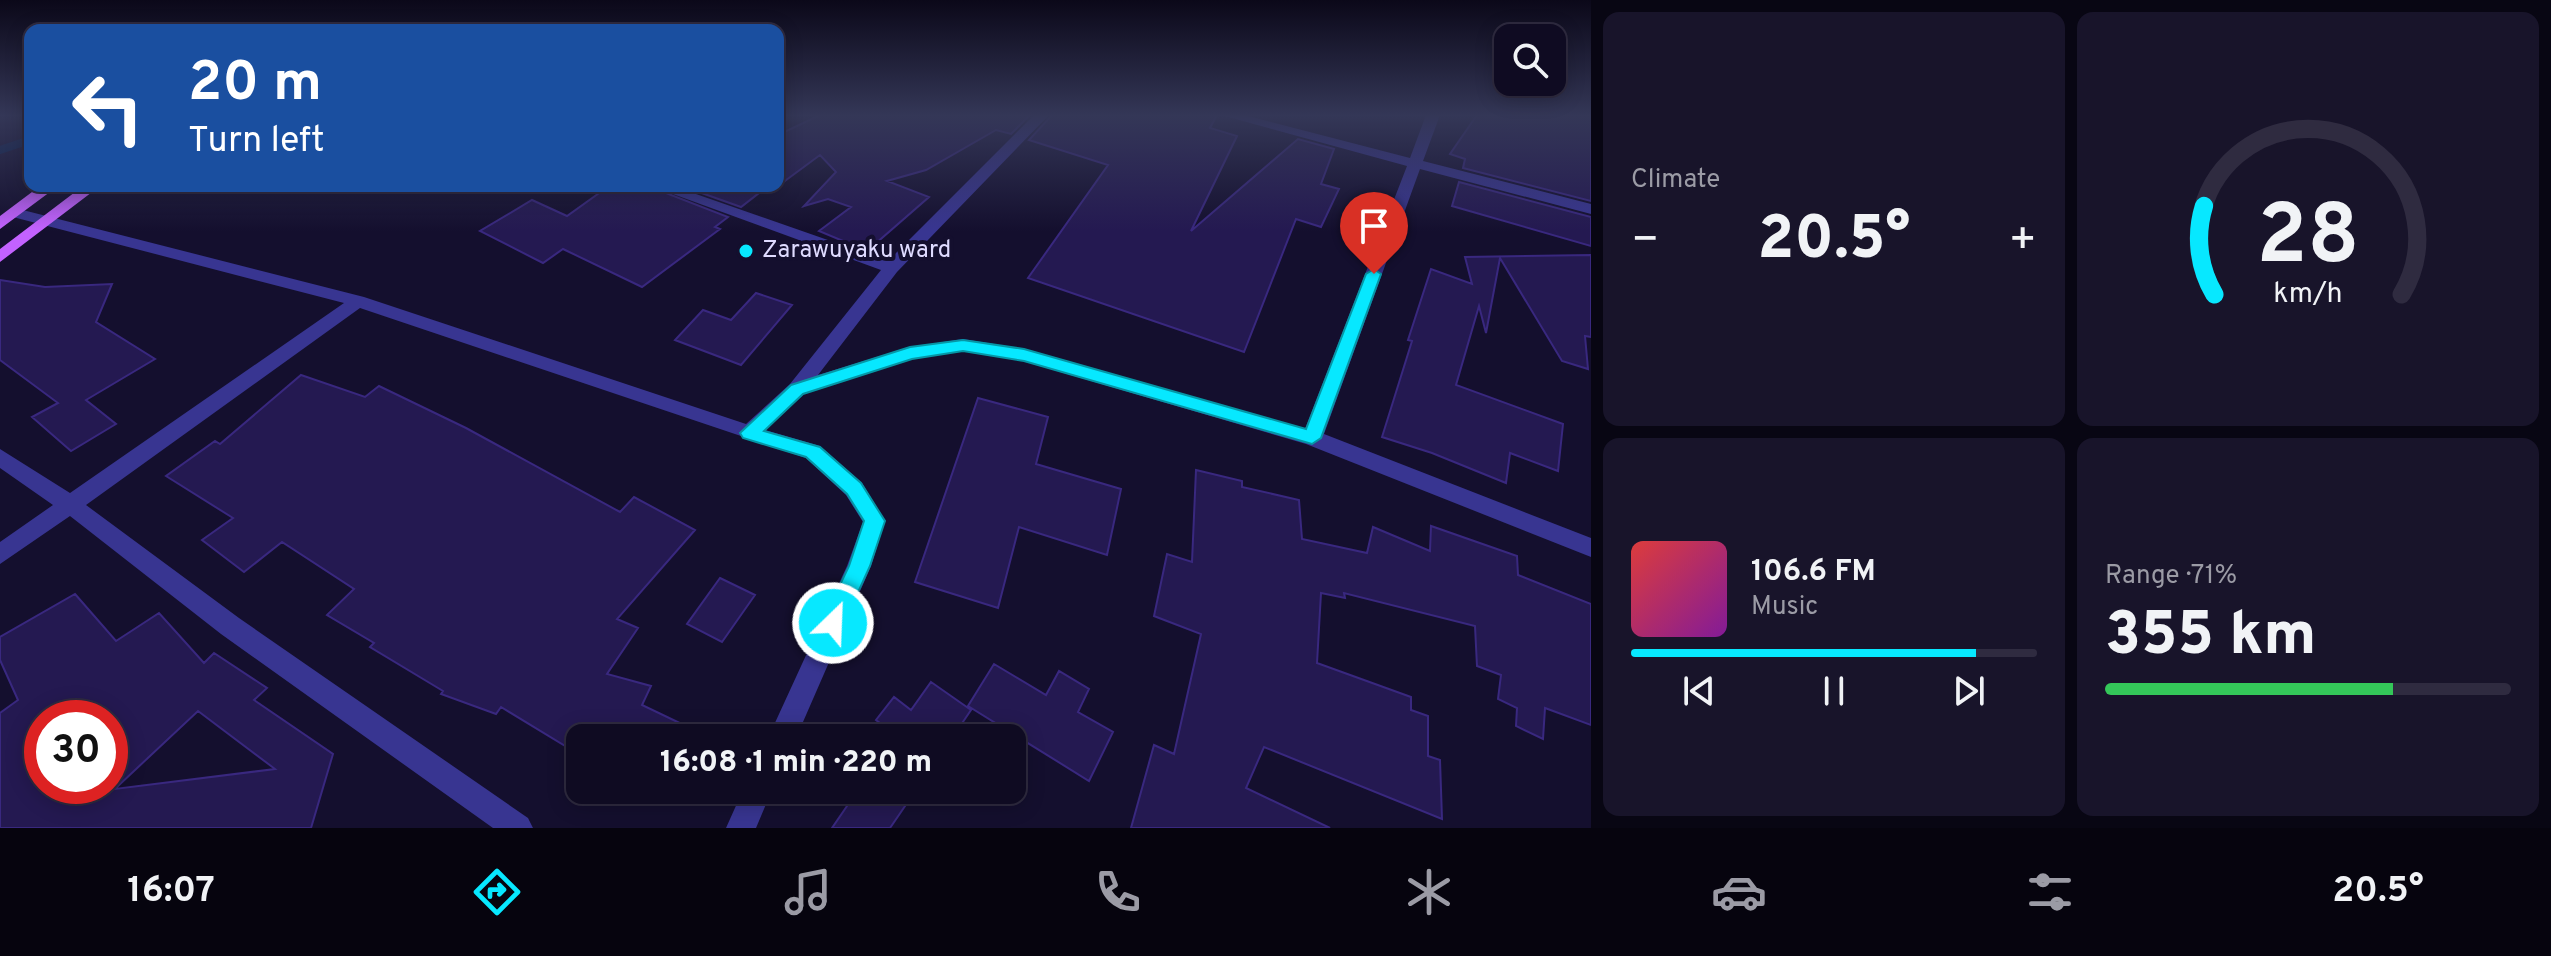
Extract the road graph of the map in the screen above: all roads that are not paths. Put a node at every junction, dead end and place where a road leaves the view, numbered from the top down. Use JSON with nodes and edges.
{"nodes":[{"id":1,"x":1004,"y":154,"type":"edge"},
{"id":2,"x":1375,"y":154,"type":"edge"},
{"id":3,"x":1419,"y":154,"type":"edge"},
{"id":4,"x":1415,"y":164,"type":"junction"},
{"id":5,"x":42,"y":192,"type":"edge"},
{"id":6,"x":84,"y":192,"type":"edge"},
{"id":7,"x":676,"y":192,"type":"edge"},
{"id":8,"x":1591,"y":209,"type":"edge"},
{"id":9,"x":15,"y":213,"type":"junction"},
{"id":10,"x":48,"y":220,"type":"junction"},
{"id":11,"x":0,"y":224,"type":"edge"},
{"id":12,"x":0,"y":257,"type":"edge"},
{"id":13,"x":891,"y":268,"type":"junction"},
{"id":14,"x":358,"y":301,"type":"junction"},
{"id":15,"x":797,"y":389,"type":"junction"},
{"id":16,"x":749,"y":433,"type":"junction"},
{"id":17,"x":1312,"y":438,"type":"junction"},
{"id":18,"x":0,"y":457,"type":"edge"},
{"id":19,"x":72,"y":506,"type":"junction"},
{"id":20,"x":1591,"y":548,"type":"edge"},
{"id":21,"x":0,"y":554,"type":"edge"},
{"id":22,"x":788,"y":724,"type":"edge"},
{"id":23,"x":752,"y":804,"type":"edge"},
{"id":24,"x":518,"y":828,"type":"edge"},
{"id":25,"x":741,"y":828,"type":"edge"}],
"edges":[{"from":1,"to":13,"type":"street"},
{"from":2,"to":4,"type":"street"},
{"from":3,"to":4,"type":"street"},
{"from":4,"to":8,"type":"street"},
{"from":4,"to":17,"type":"street"},
{"from":5,"to":9,"type":"main road"},
{"from":6,"to":10,"type":"main road"},
{"from":7,"to":13,"type":"street"},
{"from":9,"to":10,"type":"street"},
{"from":9,"to":11,"type":"main road"},
{"from":10,"to":12,"type":"main road"},
{"from":10,"to":14,"type":"street"},
{"from":13,"to":15,"type":"street"},
{"from":14,"to":16,"type":"street"},
{"from":14,"to":19,"type":"street"},
{"from":15,"to":16,"type":"street"},
{"from":15,"to":17,"type":"street"},
{"from":16,"to":22,"type":"street"},
{"from":17,"to":20,"type":"street"},
{"from":18,"to":19,"type":"street"},
{"from":19,"to":21,"type":"street"},
{"from":19,"to":24,"type":"street"},
{"from":23,"to":25,"type":"street"}]}
